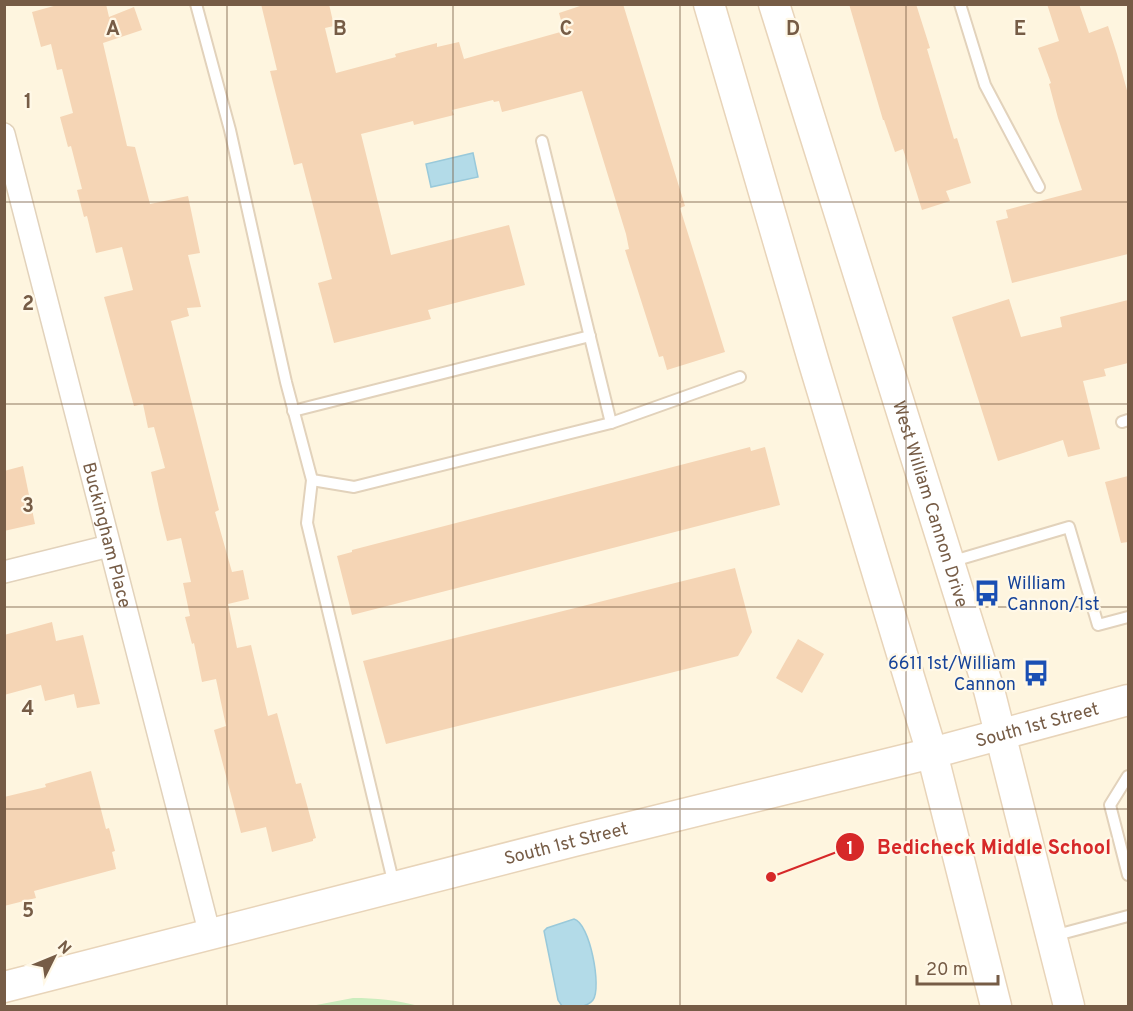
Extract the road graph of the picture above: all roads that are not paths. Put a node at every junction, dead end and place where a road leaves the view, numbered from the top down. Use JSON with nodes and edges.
{"nodes":[{"id":1,"x":196,"y":4,"type":"edge"},
{"id":2,"x":709,"y":4,"type":"edge"},
{"id":3,"x":774,"y":4,"type":"edge"},
{"id":4,"x":960,"y":4,"type":"edge"},
{"id":5,"x":4,"y":134,"type":"edge"},
{"id":6,"x":542,"y":141,"type":"dead end"},
{"id":7,"x":1039,"y":187,"type":"dead end"},
{"id":8,"x":590,"y":336,"type":"junction"},
{"id":9,"x":740,"y":377,"type":"dead end"},
{"id":10,"x":293,"y":411,"type":"junction"},
{"id":11,"x":611,"y":423,"type":"junction"},
{"id":12,"x":312,"y":480,"type":"junction"},
{"id":13,"x":109,"y":546,"type":"junction"},
{"id":14,"x":950,"y":562,"type":"junction"},
{"id":15,"x":4,"y":572,"type":"edge"},
{"id":16,"x":1128,"y":617,"type":"edge"},
{"id":17,"x":1128,"y":700,"type":"edge"},
{"id":18,"x":1000,"y":734,"type":"junction"},
{"id":19,"x":932,"y":753,"type":"junction"},
{"id":20,"x":1128,"y":776,"type":"edge"},
{"id":21,"x":1128,"y":875,"type":"edge"},
{"id":22,"x":395,"y":887,"type":"junction"},
{"id":23,"x":1128,"y":916,"type":"edge"},
{"id":24,"x":210,"y":935,"type":"junction"},
{"id":25,"x":1052,"y":936,"type":"junction"},
{"id":26,"x":4,"y":987,"type":"edge"},
{"id":27,"x":996,"y":1006,"type":"edge"},
{"id":28,"x":1069,"y":1006,"type":"edge"}],
"edges":[{"from":1,"to":10,"type":"lane"},
{"from":2,"to":19,"type":"main road"},
{"from":3,"to":14,"type":"main road","name":"West William Cannon Drive"},
{"from":4,"to":7,"type":"lane"},
{"from":5,"to":13,"type":"street","name":"Buckingham Place"},
{"from":6,"to":8,"type":"lane"},
{"from":8,"to":10,"type":"lane"},
{"from":8,"to":11,"type":"lane"},
{"from":9,"to":11,"type":"lane"},
{"from":10,"to":12,"type":"lane"},
{"from":11,"to":12,"type":"lane"},
{"from":12,"to":22,"type":"lane"},
{"from":13,"to":15,"type":"street"},
{"from":13,"to":24,"type":"street","name":"Buckingham Place"},
{"from":14,"to":16,"type":"lane"},
{"from":14,"to":18,"type":"main road","name":"West William Cannon Drive"},
{"from":17,"to":18,"type":"main road","name":"South 1st Street"},
{"from":18,"to":19,"type":"main road","name":"South 1st Street"},
{"from":18,"to":25,"type":"main road","name":"West William Cannon Drive"},
{"from":19,"to":22,"type":"main road","name":"South 1st Street"},
{"from":19,"to":27,"type":"main road"},
{"from":20,"to":21,"type":"lane"},
{"from":22,"to":24,"type":"main road","name":"South 1st Street"},
{"from":23,"to":25,"type":"lane"},
{"from":24,"to":26,"type":"main road","name":"South 1st Street"},
{"from":25,"to":28,"type":"main road","name":"West William Cannon Drive"}]}
